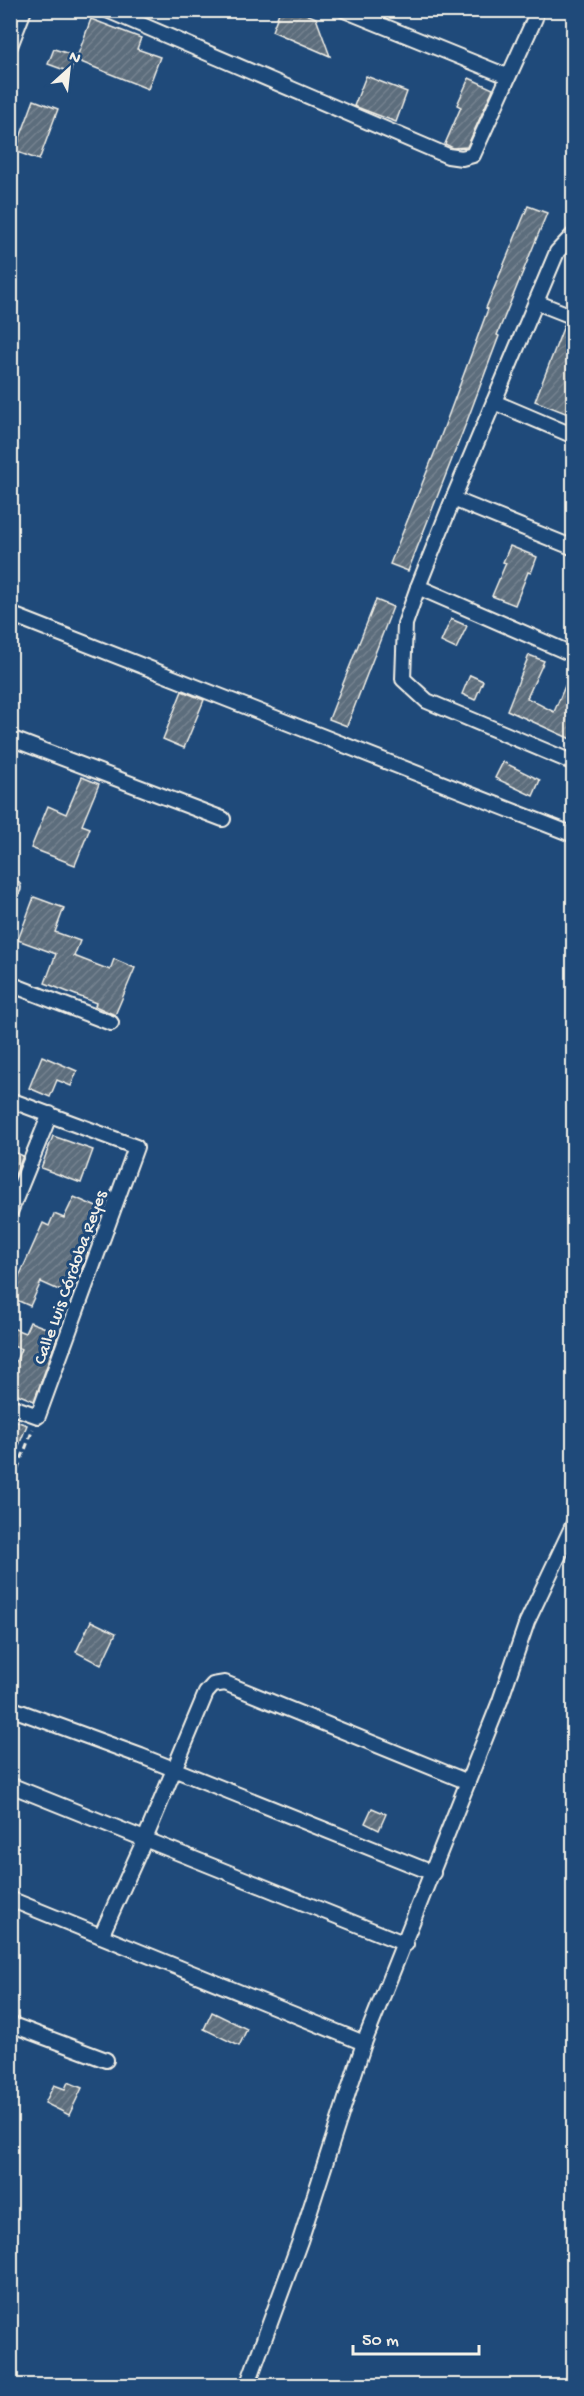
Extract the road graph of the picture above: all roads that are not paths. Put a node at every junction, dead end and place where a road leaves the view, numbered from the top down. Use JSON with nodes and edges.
{"nodes":[{"id":1,"x":24,"y":10,"type":"edge"},
{"id":2,"x":107,"y":10,"type":"edge"},
{"id":3,"x":344,"y":10,"type":"edge"},
{"id":4,"x":533,"y":10,"type":"edge"},
{"id":5,"x":10,"y":46,"type":"edge"},
{"id":6,"x":507,"y":76,"type":"junction"},
{"id":7,"x":573,"y":234,"type":"edge"},
{"id":8,"x":536,"y":302,"type":"junction"},
{"id":9,"x":573,"y":317,"type":"edge"},
{"id":10,"x":494,"y":402,"type":"junction"},
{"id":11,"x":573,"y":436,"type":"edge"},
{"id":12,"x":453,"y":499,"type":"junction"},
{"id":13,"x":573,"y":548,"type":"edge"},
{"id":14,"x":418,"y":587,"type":"junction"},
{"id":15,"x":10,"y":614,"type":"edge"},
{"id":16,"x":573,"y":655,"type":"edge"},
{"id":17,"x":10,"y":738,"type":"edge"},
{"id":18,"x":573,"y":763,"type":"edge"},
{"id":19,"x":223,"y":819,"type":"dead end"},
{"id":20,"x":573,"y":835,"type":"edge"},
{"id":21,"x":10,"y":984,"type":"edge"},
{"id":22,"x":111,"y":1023,"type":"dead end"},
{"id":23,"x":10,"y":1100,"type":"edge"},
{"id":24,"x":50,"y":1114,"type":"junction"},
{"id":25,"x":10,"y":1212,"type":"edge"},
{"id":26,"x":10,"y":1406,"type":"edge"},
{"id":27,"x":573,"y":1523,"type":"edge"},
{"id":28,"x":10,"y":1708,"type":"edge"},
{"id":29,"x":173,"y":1769,"type":"junction"},
{"id":30,"x":468,"y":1782,"type":"junction"},
{"id":31,"x":10,"y":1785,"type":"edge"},
{"id":32,"x":145,"y":1839,"type":"junction"},
{"id":33,"x":433,"y":1874,"type":"junction"},
{"id":34,"x":10,"y":1899,"type":"edge"},
{"id":35,"x":101,"y":1936,"type":"junction"},
{"id":36,"x":405,"y":1944,"type":"junction"},
{"id":37,"x":10,"y":2024,"type":"edge"},
{"id":38,"x":364,"y":2043,"type":"junction"},
{"id":39,"x":106,"y":2060,"type":"dead end"},
{"id":40,"x":247,"y":2385,"type":"edge"}],
"edges":[{"from":1,"to":5,"type":"street"},
{"from":2,"to":6,"type":"street"},
{"from":3,"to":6,"type":"street"},
{"from":4,"to":6,"type":"street"},
{"from":7,"to":8,"type":"street"},
{"from":8,"to":9,"type":"street"},
{"from":8,"to":10,"type":"street"},
{"from":10,"to":11,"type":"street"},
{"from":10,"to":12,"type":"street"},
{"from":12,"to":13,"type":"street"},
{"from":12,"to":14,"type":"street"},
{"from":14,"to":16,"type":"street"},
{"from":14,"to":18,"type":"street"},
{"from":15,"to":20,"type":"street"},
{"from":17,"to":19,"type":"street"},
{"from":21,"to":22,"type":"street"},
{"from":23,"to":24,"type":"street"},
{"from":24,"to":25,"type":"street"},
{"from":24,"to":26,"type":"street","name":"Calle Luis Córdoba Reyes"},
{"from":27,"to":30,"type":"street"},
{"from":28,"to":29,"type":"street"},
{"from":29,"to":30,"type":"street"},
{"from":29,"to":32,"type":"street"},
{"from":29,"to":33,"type":"street"},
{"from":30,"to":33,"type":"street"},
{"from":31,"to":32,"type":"street"},
{"from":32,"to":35,"type":"street"},
{"from":32,"to":36,"type":"street"},
{"from":33,"to":36,"type":"street"},
{"from":34,"to":35,"type":"street"},
{"from":35,"to":38,"type":"street"},
{"from":36,"to":38,"type":"street"},
{"from":37,"to":39,"type":"street"},
{"from":38,"to":40,"type":"street"}]}
